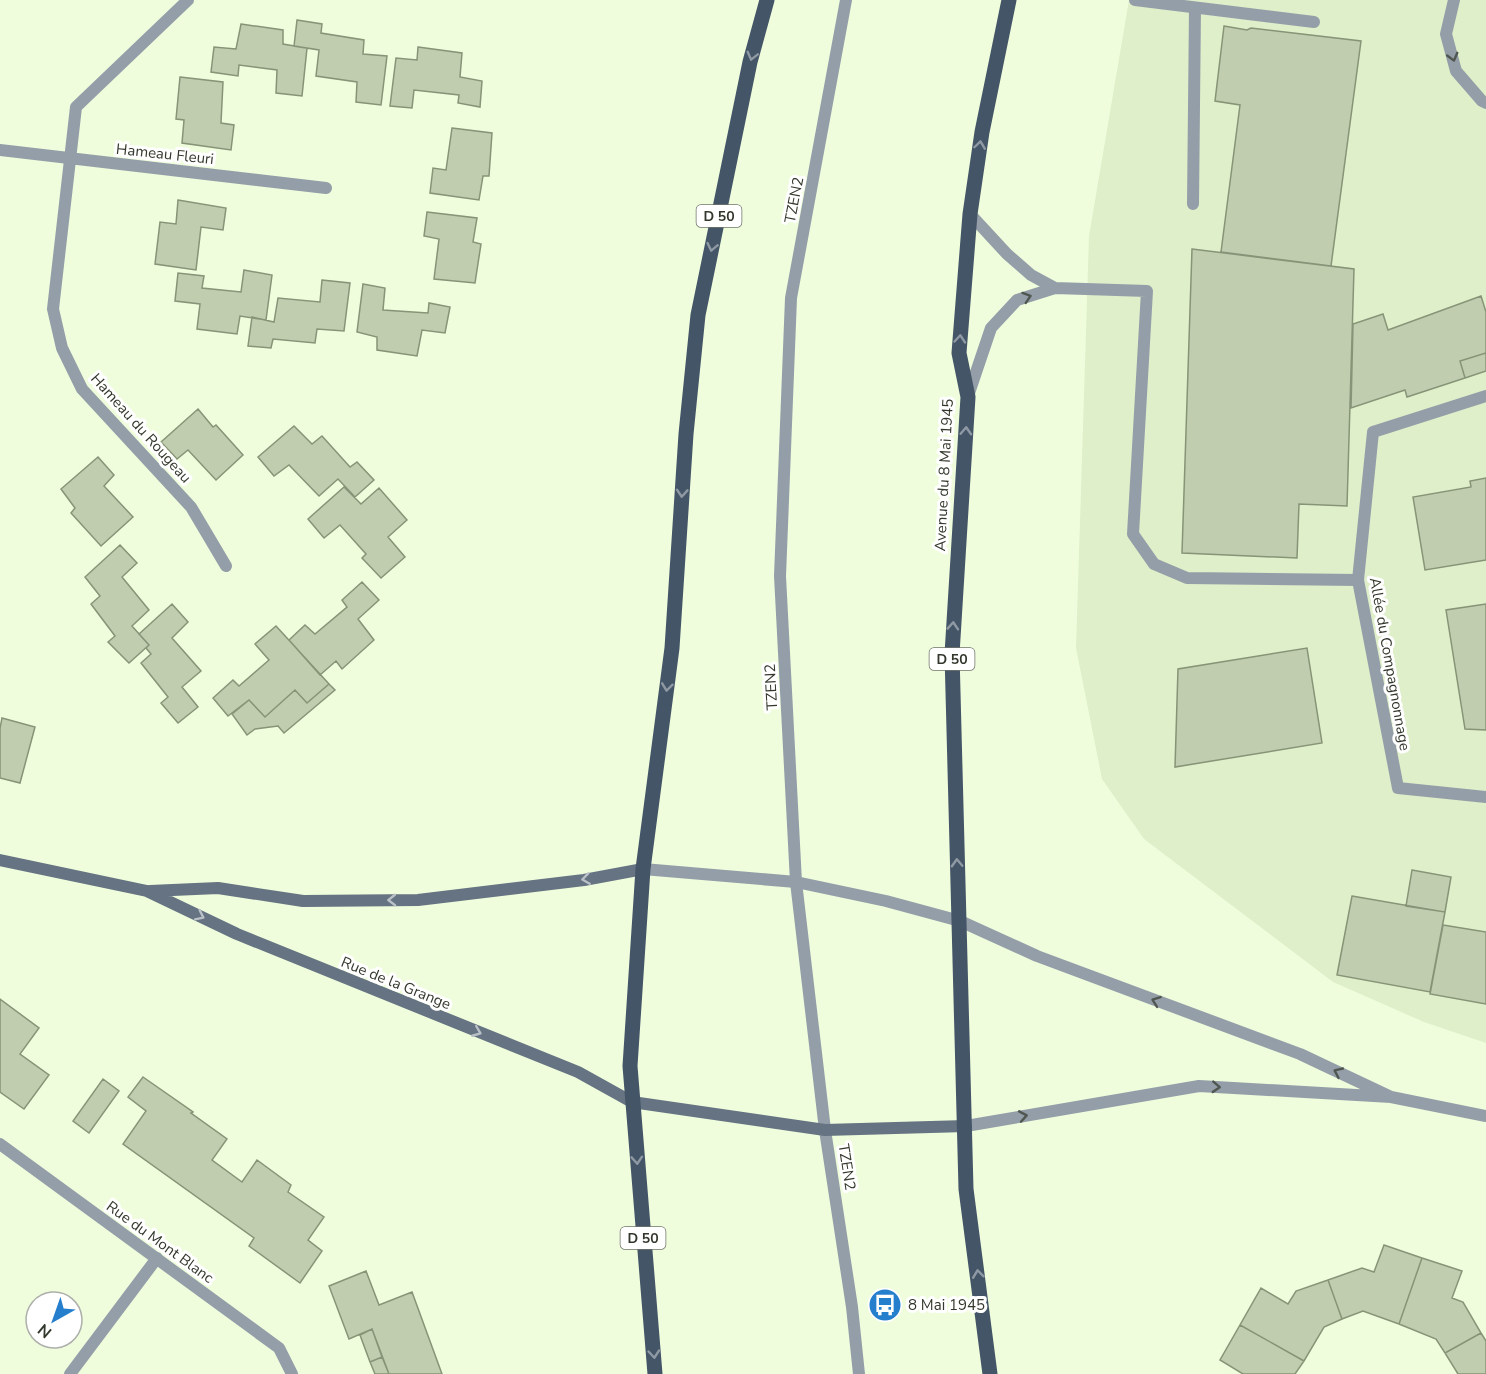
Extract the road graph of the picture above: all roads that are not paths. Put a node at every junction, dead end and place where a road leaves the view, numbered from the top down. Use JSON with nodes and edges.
{"nodes":[{"id":1,"x":188,"y":0,"type":"edge"},
{"id":2,"x":767,"y":0,"type":"edge"},
{"id":3,"x":846,"y":0,"type":"edge"},
{"id":4,"x":1009,"y":0,"type":"edge"},
{"id":5,"x":1135,"y":0,"type":"edge"},
{"id":6,"x":1454,"y":0,"type":"edge"},
{"id":7,"x":1195,"y":9,"type":"junction"},
{"id":8,"x":1314,"y":22,"type":"dead end"},
{"id":9,"x":1486,"y":103,"type":"edge"},
{"id":10,"x":0,"y":150,"type":"edge"},
{"id":11,"x":70,"y":159,"type":"junction"},
{"id":12,"x":326,"y":188,"type":"dead end"},
{"id":13,"x":1193,"y":204,"type":"dead end"},
{"id":14,"x":970,"y":214,"type":"junction"},
{"id":15,"x":1055,"y":288,"type":"junction"},
{"id":16,"x":1486,"y":396,"type":"edge"},
{"id":17,"x":968,"y":397,"type":"junction"},
{"id":18,"x":226,"y":566,"type":"dead end"},
{"id":19,"x":1358,"y":580,"type":"junction"},
{"id":20,"x":1486,"y":797,"type":"edge"},
{"id":21,"x":0,"y":860,"type":"edge"},
{"id":22,"x":643,"y":869,"type":"junction"},
{"id":23,"x":796,"y":882,"type":"junction"},
{"id":24,"x":147,"y":891,"type":"junction"},
{"id":25,"x":960,"y":921,"type":"junction"},
{"id":26,"x":1391,"y":1097,"type":"junction"},
{"id":27,"x":632,"y":1102,"type":"junction"},
{"id":28,"x":1486,"y":1116,"type":"edge"},
{"id":29,"x":966,"y":1126,"type":"junction"},
{"id":30,"x":825,"y":1130,"type":"junction"},
{"id":31,"x":0,"y":1144,"type":"edge"},
{"id":32,"x":157,"y":1258,"type":"junction"},
{"id":33,"x":70,"y":1374,"type":"edge"},
{"id":34,"x":292,"y":1374,"type":"edge"},
{"id":35,"x":655,"y":1374,"type":"edge"},
{"id":36,"x":859,"y":1374,"type":"edge"},
{"id":37,"x":990,"y":1374,"type":"edge"}],
"edges":[{"from":1,"to":11,"type":"street","name":"Hameau du Rougeau"},
{"from":2,"to":22,"type":"main road","number":"D 50","one_way":true},
{"from":3,"to":23,"type":"street","name":"TZEN2"},
{"from":14,"to":4,"type":"main road","name":"Avenue du 8 Mai 1945","number":"D 50","one_way":true},
{"from":5,"to":7,"type":"street"},
{"from":6,"to":9,"type":"street","one_way":true},
{"from":7,"to":8,"type":"street"},
{"from":7,"to":13,"type":"street"},
{"from":10,"to":11,"type":"street","name":"Hameau Fleuri"},
{"from":11,"to":12,"type":"street","name":"Hameau Fleuri"},
{"from":11,"to":18,"type":"street","name":"Hameau du Rougeau"},
{"from":14,"to":15,"type":"street"},
{"from":17,"to":14,"type":"main road","name":"Avenue du 8 Mai 1945","number":"D 50","one_way":true},
{"from":17,"to":15,"type":"street","one_way":true},
{"from":15,"to":19,"type":"street"},
{"from":16,"to":19,"type":"street","name":"Allée du Compagnonnage"},
{"from":25,"to":17,"type":"main road","name":"Avenue du 8 Mai 1945","number":"D 50","one_way":true},
{"from":19,"to":20,"type":"street","name":"Allée du Compagnonnage"},
{"from":21,"to":24,"type":"street","name":"Rue de la Grange"},
{"from":22,"to":23,"type":"street"},
{"from":22,"to":24,"type":"street","name":"Rue de la Grange","one_way":true},
{"from":22,"to":27,"type":"main road"},
{"from":23,"to":25,"type":"street"},
{"from":23,"to":30,"type":"street","name":"TZEN2"},
{"from":24,"to":27,"type":"street","name":"Rue de la Grange","one_way":true},
{"from":26,"to":25,"type":"street","one_way":true},
{"from":25,"to":29,"type":"main road","name":"Avenue du 8 Mai 1945"},
{"from":26,"to":28,"type":"street"},
{"from":29,"to":26,"type":"street","one_way":true},
{"from":27,"to":30,"type":"street"},
{"from":27,"to":35,"type":"main road","number":"D 50","one_way":true},
{"from":29,"to":30,"type":"street"},
{"from":37,"to":29,"type":"main road","name":"Avenue du 8 Mai 1945","one_way":true},
{"from":30,"to":36,"type":"street","name":"TZEN2"},
{"from":31,"to":32,"type":"street","name":"Rue du Mont Blanc"},
{"from":32,"to":33,"type":"street"},
{"from":32,"to":34,"type":"street","name":"Rue du Mont Blanc"}]}
